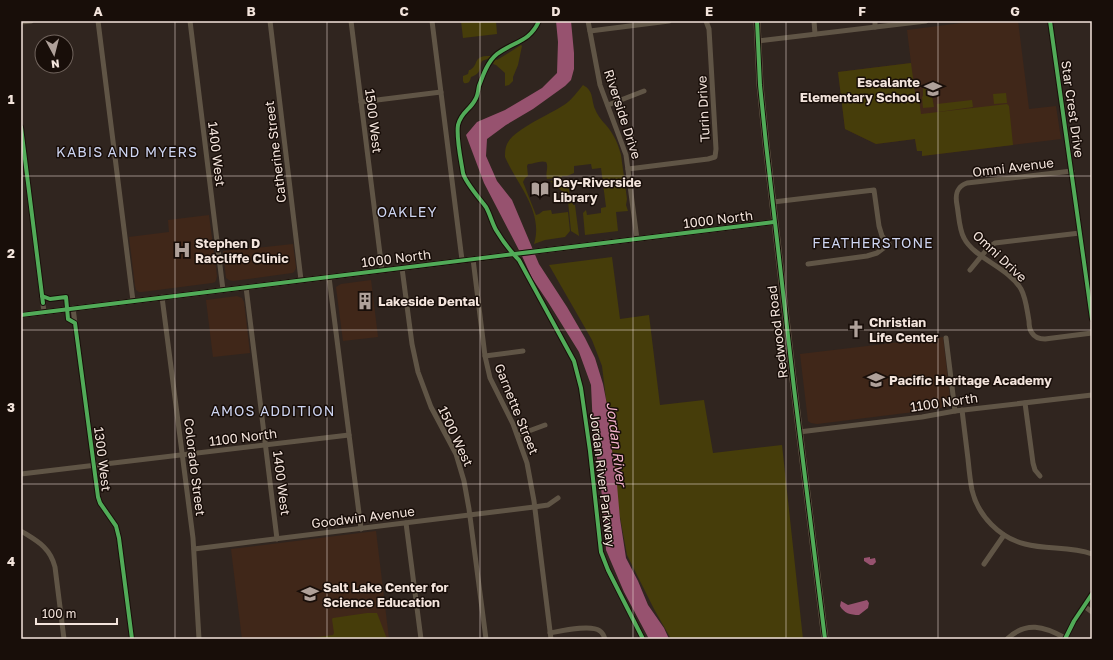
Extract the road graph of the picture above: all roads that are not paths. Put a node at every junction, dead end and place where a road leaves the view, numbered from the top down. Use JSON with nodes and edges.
{"nodes":[{"id":1,"x":31,"y":21,"type":"edge"},
{"id":2,"x":98,"y":21,"type":"edge"},
{"id":3,"x":190,"y":21,"type":"edge"},
{"id":4,"x":270,"y":21,"type":"edge"},
{"id":5,"x":351,"y":21,"type":"edge"},
{"id":6,"x":432,"y":21,"type":"edge"},
{"id":7,"x":588,"y":21,"type":"edge"},
{"id":8,"x":669,"y":21,"type":"edge"},
{"id":9,"x":706,"y":21,"type":"edge"},
{"id":10,"x":757,"y":21,"type":"edge"},
{"id":11,"x":814,"y":21,"type":"edge"},
{"id":12,"x":875,"y":21,"type":"edge"},
{"id":13,"x":926,"y":21,"type":"edge"},
{"id":14,"x":1050,"y":21,"type":"edge"},
{"id":15,"x":21,"y":22,"type":"edge"},
{"id":16,"x":875,"y":27,"type":"junction"},
{"id":17,"x":590,"y":31,"type":"junction"},
{"id":18,"x":815,"y":34,"type":"junction"},
{"id":19,"x":758,"y":41,"type":"junction"},
{"id":20,"x":644,"y":91,"type":"dead end"},
{"id":21,"x":441,"y":92,"type":"junction"},
{"id":22,"x":361,"y":102,"type":"junction"},
{"id":23,"x":608,"y":105,"type":"junction"},
{"id":24,"x":21,"y":127,"type":"edge"},
{"id":25,"x":628,"y":169,"type":"junction"},
{"id":26,"x":1072,"y":171,"type":"junction"},
{"id":27,"x":959,"y":188,"type":"joint"},
{"id":28,"x":772,"y":202,"type":"junction"},
{"id":29,"x":774,"y":222,"type":"junction"},
{"id":30,"x":1080,"y":233,"type":"junction"},
{"id":31,"x":637,"y":239,"type":"junction"},
{"id":32,"x":982,"y":256,"type":"junction"},
{"id":33,"x":472,"y":259,"type":"junction"},
{"id":34,"x":462,"y":260,"type":"junction"},
{"id":35,"x":808,"y":264,"type":"dead end"},
{"id":36,"x":402,"y":268,"type":"junction"},
{"id":37,"x":382,"y":270,"type":"junction"},
{"id":38,"x":970,"y":270,"type":"dead end"},
{"id":39,"x":329,"y":277,"type":"junction"},
{"id":40,"x":301,"y":280,"type":"junction"},
{"id":41,"x":246,"y":287,"type":"junction"},
{"id":42,"x":223,"y":290,"type":"junction"},
{"id":43,"x":162,"y":297,"type":"junction"},
{"id":44,"x":1090,"y":297,"type":"edge"},
{"id":45,"x":133,"y":301,"type":"junction"},
{"id":46,"x":73,"y":308,"type":"junction"},
{"id":47,"x":44,"y":312,"type":"junction"},
{"id":48,"x":21,"y":315,"type":"edge"},
{"id":49,"x":1092,"y":319,"type":"edge"},
{"id":50,"x":1092,"y":333,"type":"edge"},
{"id":51,"x":946,"y":338,"type":"dead end"},
{"id":52,"x":523,"y":351,"type":"dead end"},
{"id":53,"x":485,"y":356,"type":"junction"},
{"id":54,"x":1092,"y":395,"type":"edge"},
{"id":55,"x":1025,"y":403,"type":"junction"},
{"id":56,"x":962,"y":410,"type":"junction"},
{"id":57,"x":955,"y":411,"type":"junction"},
{"id":58,"x":545,"y":425,"type":"dead end"},
{"id":59,"x":799,"y":432,"type":"junction"},
{"id":60,"x":349,"y":435,"type":"junction"},
{"id":61,"x":518,"y":435,"type":"junction"},
{"id":62,"x":266,"y":445,"type":"junction"},
{"id":63,"x":182,"y":455,"type":"junction"},
{"id":64,"x":94,"y":465,"type":"junction"},
{"id":65,"x":21,"y":474,"type":"edge"},
{"id":66,"x":1040,"y":476,"type":"dead end"},
{"id":67,"x":558,"y":498,"type":"dead end"},
{"id":68,"x":534,"y":507,"type":"junction"},
{"id":69,"x":470,"y":515,"type":"junction"},
{"id":70,"x":406,"y":523,"type":"junction"},
{"id":71,"x":361,"y":529,"type":"junction"},
{"id":72,"x":21,"y":531,"type":"edge"},
{"id":73,"x":1004,"y":535,"type":"junction"},
{"id":74,"x":278,"y":539,"type":"junction"},
{"id":75,"x":194,"y":549,"type":"junction"},
{"id":76,"x":1092,"y":554,"type":"edge"},
{"id":77,"x":984,"y":564,"type":"dead end"},
{"id":78,"x":1092,"y":594,"type":"edge"},
{"id":79,"x":1084,"y":606,"type":"junction"},
{"id":80,"x":1092,"y":612,"type":"edge"},
{"id":81,"x":550,"y":632,"type":"junction"},
{"id":82,"x":1065,"y":638,"type":"edge"},
{"id":83,"x":64,"y":639,"type":"edge"},
{"id":84,"x":132,"y":639,"type":"edge"},
{"id":85,"x":199,"y":639,"type":"edge"},
{"id":86,"x":421,"y":639,"type":"edge"},
{"id":87,"x":486,"y":639,"type":"edge"},
{"id":88,"x":551,"y":639,"type":"edge"},
{"id":89,"x":605,"y":639,"type":"edge"},
{"id":90,"x":825,"y":639,"type":"edge"},
{"id":91,"x":1007,"y":639,"type":"edge"}],
"edges":[{"from":1,"to":15,"type":"street"},
{"from":2,"to":45,"type":"street"},
{"from":3,"to":42,"type":"street","name":"1400 West"},
{"from":4,"to":40,"type":"street","name":"Catherine Street"},
{"from":5,"to":22,"type":"street","name":"1500 West"},
{"from":6,"to":21,"type":"street"},
{"from":7,"to":17,"type":"street","name":"Riverside Drive"},
{"from":8,"to":17,"type":"street"},
{"from":9,"to":25,"type":"street","name":"Turin Drive"},
{"from":10,"to":19,"type":"main road","name":"Redwood Road"},
{"from":11,"to":18,"type":"street"},
{"from":12,"to":16,"type":"street"},
{"from":13,"to":16,"type":"street"},
{"from":14,"to":26,"type":"street","name":"Star Crest Drive"},
{"from":16,"to":18,"type":"street"},
{"from":17,"to":23,"type":"street","name":"Riverside Drive"},
{"from":18,"to":19,"type":"street"},
{"from":19,"to":28,"type":"main road","name":"Redwood Road"},
{"from":20,"to":23,"type":"street"},
{"from":21,"to":22,"type":"street"},
{"from":21,"to":34,"type":"street"},
{"from":22,"to":37,"type":"street","name":"1500 West"},
{"from":23,"to":25,"type":"street","name":"Riverside Drive"},
{"from":24,"to":47,"type":"street"},
{"from":25,"to":31,"type":"street","name":"Riverside Drive"},
{"from":26,"to":27,"type":"street","name":"Omni Avenue"},
{"from":26,"to":30,"type":"street","name":"Star Crest Drive"},
{"from":27,"to":32,"type":"street","name":"Omni Drive"},
{"from":28,"to":29,"type":"main road","name":"Redwood Road"},
{"from":28,"to":35,"type":"street"},
{"from":29,"to":31,"type":"street","name":"1000 North"},
{"from":29,"to":59,"type":"main road","name":"Redwood Road"},
{"from":30,"to":32,"type":"street"},
{"from":30,"to":44,"type":"street","name":"Star Crest Drive"},
{"from":31,"to":33,"type":"street","name":"1000 North"},
{"from":32,"to":38,"type":"street"},
{"from":32,"to":50,"type":"street","name":"Omni Drive"},
{"from":33,"to":34,"type":"street","name":"1000 North"},
{"from":33,"to":53,"type":"street","name":"Garnette Street"},
{"from":34,"to":36,"type":"street","name":"1000 North"},
{"from":36,"to":37,"type":"street","name":"1000 North"},
{"from":36,"to":69,"type":"street","name":"1500 West"},
{"from":37,"to":39,"type":"street","name":"1000 North"},
{"from":39,"to":40,"type":"street","name":"1000 North"},
{"from":39,"to":60,"type":"street"},
{"from":40,"to":41,"type":"street","name":"1000 North"},
{"from":41,"to":42,"type":"street","name":"1000 North"},
{"from":41,"to":62,"type":"street","name":"1400 West"},
{"from":42,"to":43,"type":"street","name":"1000 North"},
{"from":43,"to":45,"type":"street","name":"1000 North"},
{"from":43,"to":63,"type":"street","name":"Colorado Street"},
{"from":44,"to":49,"type":"street","name":"Star Crest Drive"},
{"from":45,"to":46,"type":"street","name":"1000 North"},
{"from":46,"to":47,"type":"street","name":"1000 North"},
{"from":46,"to":64,"type":"street","name":"1300 West"},
{"from":47,"to":48,"type":"street","name":"1000 North"},
{"from":51,"to":57,"type":"street"},
{"from":52,"to":53,"type":"street"},
{"from":53,"to":61,"type":"street","name":"Garnette Street"},
{"from":54,"to":55,"type":"street","name":"1100 North"},
{"from":55,"to":56,"type":"street","name":"1100 North"},
{"from":55,"to":66,"type":"street"},
{"from":56,"to":57,"type":"street","name":"1100 North"},
{"from":56,"to":73,"type":"street"},
{"from":57,"to":59,"type":"street","name":"1100 North"},
{"from":58,"to":61,"type":"street"},
{"from":59,"to":90,"type":"main road","name":"Redwood Road"},
{"from":60,"to":62,"type":"street","name":"1100 North"},
{"from":60,"to":71,"type":"street"},
{"from":61,"to":68,"type":"street","name":"Garnette Street"},
{"from":62,"to":63,"type":"street","name":"1100 North"},
{"from":62,"to":74,"type":"street","name":"1400 West"},
{"from":63,"to":64,"type":"street","name":"1100 North"},
{"from":63,"to":75,"type":"street","name":"Colorado Street"},
{"from":64,"to":65,"type":"street","name":"1100 North"},
{"from":64,"to":84,"type":"street","name":"1300 West"},
{"from":67,"to":68,"type":"street","name":"Goodwin Avenue"},
{"from":68,"to":69,"type":"street","name":"Goodwin Avenue"},
{"from":68,"to":81,"type":"street","name":"Garnette Street"},
{"from":69,"to":70,"type":"street","name":"Goodwin Avenue"},
{"from":69,"to":87,"type":"street","name":"1500 West"},
{"from":70,"to":71,"type":"street","name":"Goodwin Avenue"},
{"from":70,"to":86,"type":"street"},
{"from":71,"to":74,"type":"street","name":"Goodwin Avenue"},
{"from":72,"to":83,"type":"street"},
{"from":73,"to":76,"type":"street"},
{"from":73,"to":77,"type":"street"},
{"from":74,"to":75,"type":"street","name":"Goodwin Avenue"},
{"from":75,"to":85,"type":"street","name":"Colorado Street"},
{"from":78,"to":79,"type":"street"},
{"from":79,"to":80,"type":"street"},
{"from":79,"to":82,"type":"street"},
{"from":81,"to":88,"type":"street","name":"Garnette Street"},
{"from":81,"to":89,"type":"street"},
{"from":82,"to":91,"type":"street"}]}
